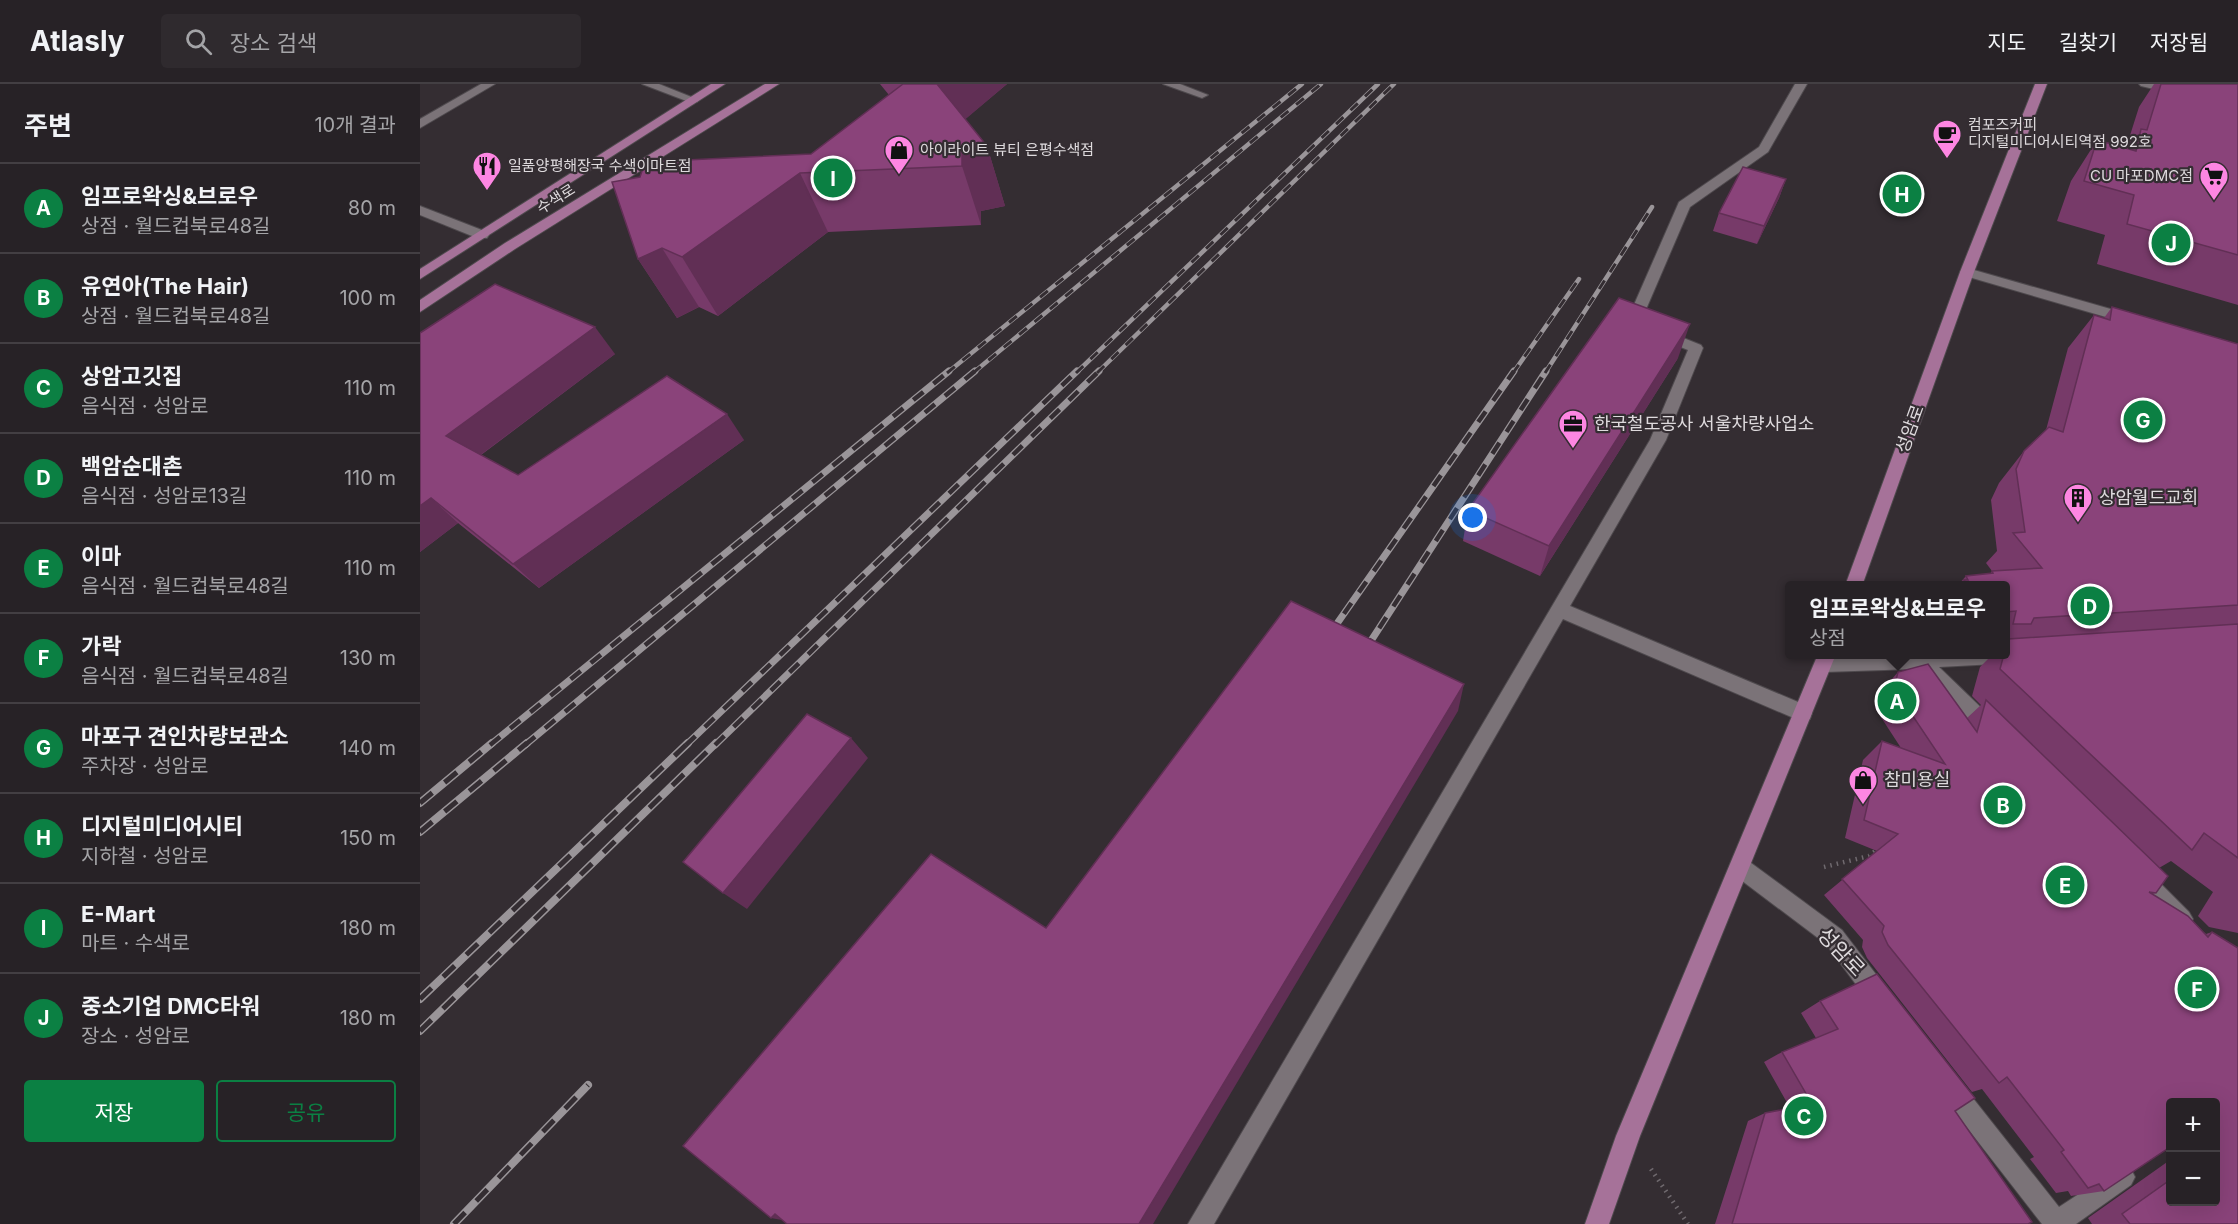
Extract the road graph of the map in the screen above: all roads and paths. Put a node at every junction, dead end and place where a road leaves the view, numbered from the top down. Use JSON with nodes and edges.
{"nodes":[{"id":1,"x":489,"y":84,"type":"edge"},
{"id":2,"x":648,"y":84,"type":"edge"},
{"id":3,"x":719,"y":84,"type":"edge"},
{"id":4,"x":773,"y":84,"type":"edge"},
{"id":5,"x":1169,"y":84,"type":"edge"},
{"id":6,"x":1801,"y":84,"type":"edge"},
{"id":7,"x":2042,"y":84,"type":"edge"},
{"id":8,"x":2145,"y":84,"type":"edge"},
{"id":9,"x":1202,"y":95,"type":"dead end"},
{"id":10,"x":2192,"y":96,"type":"edge"},
{"id":11,"x":693,"y":100,"type":"junction"},
{"id":12,"x":420,"y":124,"type":"edge"},
{"id":13,"x":420,"y":210,"type":"edge"},
{"id":14,"x":482,"y":235,"type":"junction"},
{"id":15,"x":1967,"y":272,"type":"junction"},
{"id":16,"x":420,"y":275,"type":"edge"},
{"id":17,"x":420,"y":307,"type":"edge"},
{"id":18,"x":2148,"y":324,"type":"edge"},
{"id":19,"x":1854,"y":581,"type":"edge"},
{"id":20,"x":1560,"y":610,"type":"junction"},
{"id":21,"x":2026,"y":654,"type":"edge"},
{"id":22,"x":2010,"y":655,"type":"edge"},
{"id":23,"x":1826,"y":659,"type":"edge"},
{"id":24,"x":1950,"y":659,"type":"edge"},
{"id":25,"x":1920,"y":661,"type":"junction"},
{"id":26,"x":1803,"y":713,"type":"junction"},
{"id":27,"x":2001,"y":740,"type":"edge"},
{"id":28,"x":1888,"y":842,"type":"edge"},
{"id":29,"x":2128,"y":865,"type":"edge"},
{"id":30,"x":1740,"y":867,"type":"junction"},
{"id":31,"x":1824,"y":867,"type":"dead end"},
{"id":32,"x":2195,"y":932,"type":"edge"},
{"id":33,"x":1891,"y":1011,"type":"edge"},
{"id":34,"x":1934,"y":1066,"type":"edge"},
{"id":35,"x":1628,"y":1137,"type":"junction"},
{"id":36,"x":2142,"y":1164,"type":"edge"},
{"id":37,"x":1200,"y":1224,"type":"edge"},
{"id":38,"x":1597,"y":1224,"type":"edge"},
{"id":39,"x":1688,"y":1224,"type":"edge"},
{"id":40,"x":2056,"y":1224,"type":"edge"}],
"edges":[{"from":1,"to":12,"type":"street"},
{"from":2,"to":11,"type":"street"},
{"from":3,"to":11,"type":"main road","name":"수색로"},
{"from":4,"to":17,"type":"main road","name":"수색로"},
{"from":5,"to":9,"type":"street"},
{"from":6,"to":20,"type":"street"},
{"from":7,"to":15,"type":"main road","name":"성암로"},
{"from":8,"to":10,"type":"street"},
{"from":11,"to":14,"type":"main road","name":"수색로"},
{"from":13,"to":14,"type":"street"},
{"from":14,"to":16,"type":"main road","name":"수색로"},
{"from":15,"to":18,"type":"street"},
{"from":15,"to":19,"type":"main road","name":"성암로"},
{"from":20,"to":26,"type":"street"},
{"from":20,"to":37,"type":"street"},
{"from":21,"to":22,"type":"street"},
{"from":23,"to":25,"type":"street"},
{"from":23,"to":26,"type":"main road"},
{"from":24,"to":25,"type":"street"},
{"from":25,"to":27,"type":"street"},
{"from":26,"to":30,"type":"main road"},
{"from":28,"to":31,"type":"path"},
{"from":29,"to":32,"type":"street"},
{"from":30,"to":33,"type":"street","name":"성암로"},
{"from":30,"to":35,"type":"main road"},
{"from":34,"to":40,"type":"street"},
{"from":35,"to":38,"type":"main road"},
{"from":35,"to":39,"type":"path"},
{"from":36,"to":40,"type":"street"}]}
